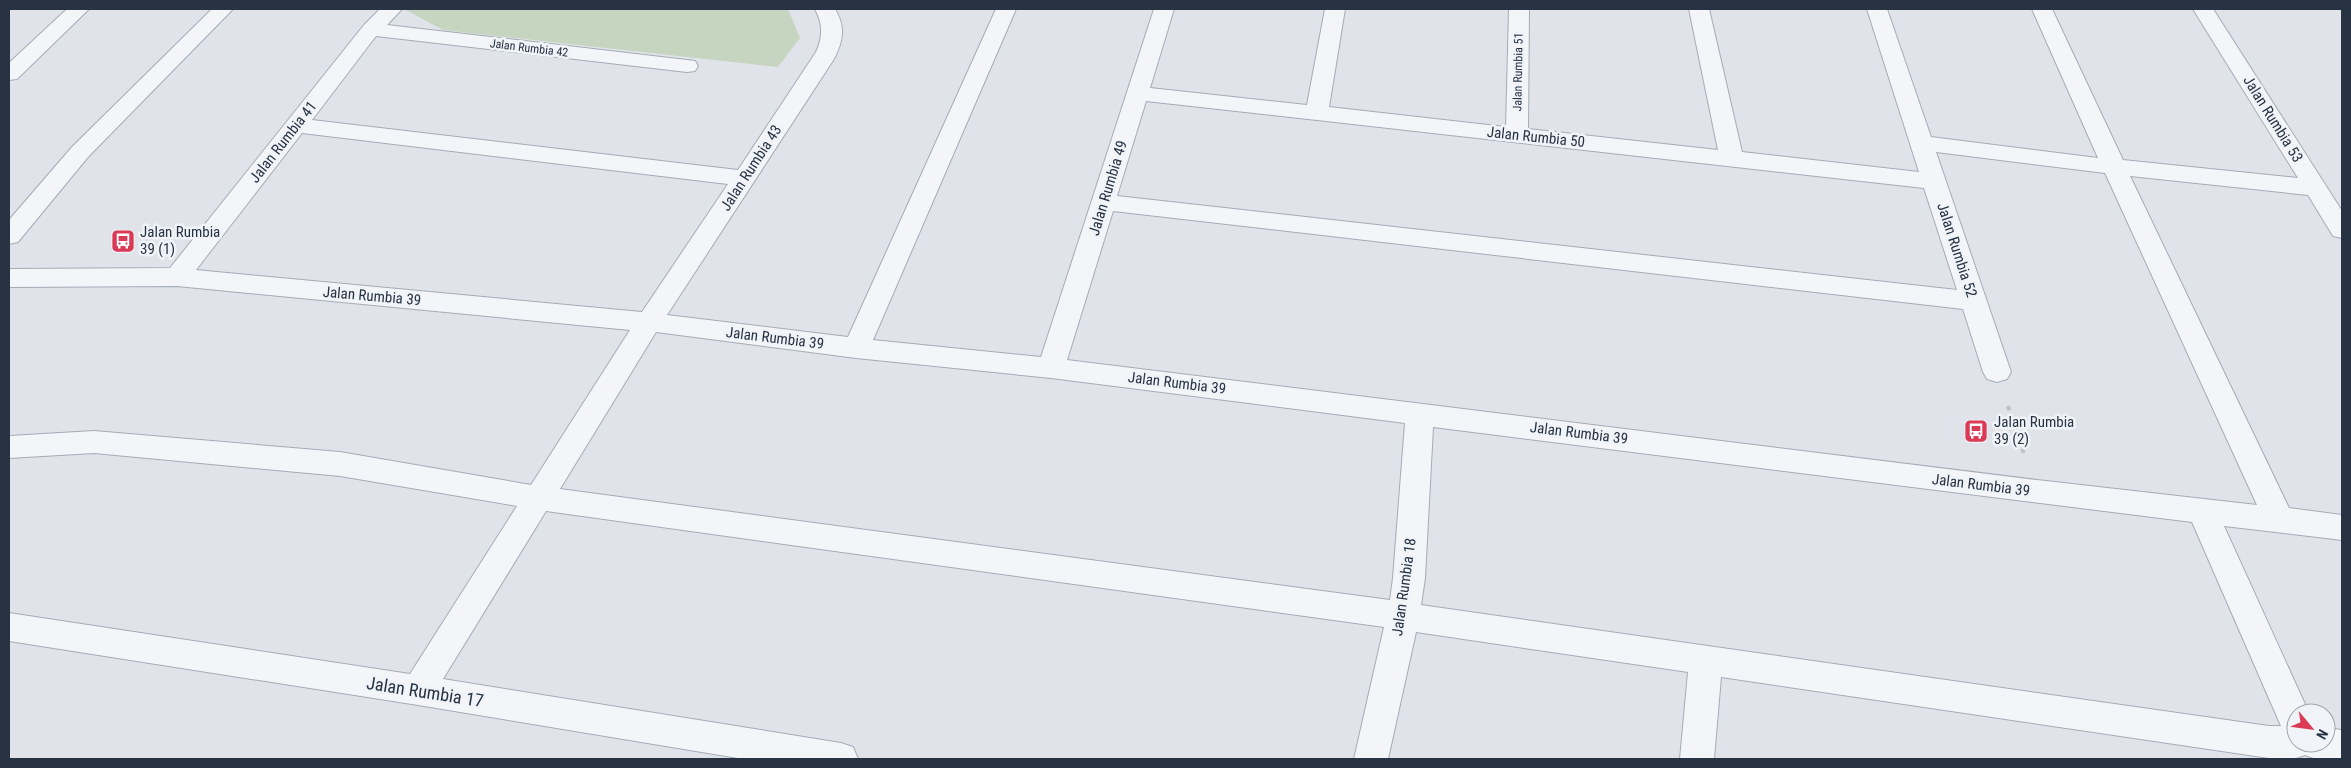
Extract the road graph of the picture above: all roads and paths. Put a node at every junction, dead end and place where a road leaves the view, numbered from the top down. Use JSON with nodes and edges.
{"nodes":[{"id":1,"x":79,"y":9,"type":"edge"},
{"id":2,"x":224,"y":9,"type":"edge"},
{"id":3,"x":392,"y":9,"type":"edge"},
{"id":4,"x":825,"y":9,"type":"edge"},
{"id":5,"x":1006,"y":9,"type":"edge"},
{"id":6,"x":1164,"y":9,"type":"edge"},
{"id":7,"x":1335,"y":9,"type":"edge"},
{"id":8,"x":1519,"y":9,"type":"edge"},
{"id":9,"x":1699,"y":9,"type":"edge"},
{"id":10,"x":1877,"y":9,"type":"edge"},
{"id":11,"x":2042,"y":9,"type":"edge"},
{"id":12,"x":2203,"y":9,"type":"edge"},
{"id":13,"x":372,"y":29,"type":"junction"},
{"id":14,"x":687,"y":66,"type":"dead end"},
{"id":15,"x":9,"y":74,"type":"edge"},
{"id":16,"x":1137,"y":93,"type":"junction"},
{"id":17,"x":1316,"y":113,"type":"junction"},
{"id":18,"x":296,"y":125,"type":"junction"},
{"id":19,"x":1517,"y":135,"type":"junction"},
{"id":20,"x":1921,"y":143,"type":"junction"},
{"id":21,"x":1732,"y":159,"type":"junction"},
{"id":22,"x":2114,"y":167,"type":"junction"},
{"id":23,"x":745,"y":178,"type":"junction"},
{"id":24,"x":1934,"y":181,"type":"junction"},
{"id":25,"x":2316,"y":188,"type":"junction"},
{"id":26,"x":1103,"y":202,"type":"junction"},
{"id":27,"x":2340,"y":222,"type":"edge"},
{"id":28,"x":9,"y":236,"type":"edge"},
{"id":29,"x":9,"y":278,"type":"edge"},
{"id":30,"x":177,"y":278,"type":"junction"},
{"id":31,"x":1974,"y":302,"type":"junction"},
{"id":32,"x":649,"y":322,"type":"junction"},
{"id":33,"x":856,"y":348,"type":"junction"},
{"id":34,"x":1051,"y":368,"type":"junction"},
{"id":35,"x":1997,"y":372,"type":"joint"},
{"id":36,"x":1420,"y":413,"type":"junction"},
{"id":37,"x":9,"y":447,"type":"edge"},
{"id":38,"x":2036,"y":492,"type":"junction"},
{"id":39,"x":539,"y":498,"type":"junction"},
{"id":40,"x":2202,"y":511,"type":"junction"},
{"id":41,"x":2279,"y":520,"type":"junction"},
{"id":42,"x":2342,"y":527,"type":"edge"},
{"id":43,"x":1403,"y":616,"type":"junction"},
{"id":44,"x":9,"y":627,"type":"edge"},
{"id":45,"x":1706,"y":659,"type":"junction"},
{"id":46,"x":418,"y":690,"type":"junction"},
{"id":47,"x":2288,"y":703,"type":"edge"},
{"id":48,"x":2279,"y":748,"type":"edge"},
{"id":49,"x":841,"y":759,"type":"edge"},
{"id":50,"x":1371,"y":759,"type":"edge"},
{"id":51,"x":1697,"y":759,"type":"edge"}],
"edges":[{"from":1,"to":15,"type":"street"},
{"from":2,"to":28,"type":"street"},
{"from":3,"to":13,"type":"street","name":"Jalan Rumbia 41"},
{"from":4,"to":23,"type":"street","name":"Jalan Rumbia 43"},
{"from":5,"to":33,"type":"street"},
{"from":6,"to":16,"type":"street","name":"Jalan Rumbia 49"},
{"from":7,"to":17,"type":"street"},
{"from":8,"to":19,"type":"street","name":"Jalan Rumbia 51"},
{"from":9,"to":21,"type":"street"},
{"from":10,"to":20,"type":"street","name":"Jalan Rumbia 52"},
{"from":11,"to":22,"type":"street"},
{"from":12,"to":25,"type":"street","name":"Jalan Rumbia 53"},
{"from":13,"to":14,"type":"street","name":"Jalan Rumbia 42"},
{"from":13,"to":18,"type":"street","name":"Jalan Rumbia 41"},
{"from":16,"to":17,"type":"street","name":"Jalan Rumbia 50"},
{"from":16,"to":26,"type":"street","name":"Jalan Rumbia 49"},
{"from":17,"to":19,"type":"street","name":"Jalan Rumbia 50"},
{"from":18,"to":23,"type":"street"},
{"from":18,"to":30,"type":"street","name":"Jalan Rumbia 41"},
{"from":19,"to":21,"type":"street","name":"Jalan Rumbia 50"},
{"from":20,"to":22,"type":"street"},
{"from":20,"to":24,"type":"street","name":"Jalan Rumbia 52"},
{"from":21,"to":24,"type":"street","name":"Jalan Rumbia 50"},
{"from":22,"to":25,"type":"street"},
{"from":22,"to":41,"type":"street"},
{"from":23,"to":32,"type":"street","name":"Jalan Rumbia 43"},
{"from":24,"to":31,"type":"street","name":"Jalan Rumbia 52"},
{"from":25,"to":27,"type":"street","name":"Jalan Rumbia 53"},
{"from":26,"to":31,"type":"street"},
{"from":26,"to":34,"type":"street","name":"Jalan Rumbia 49"},
{"from":29,"to":30,"type":"street","name":"Jalan Rumbia 39"},
{"from":30,"to":32,"type":"street","name":"Jalan Rumbia 39"},
{"from":31,"to":35,"type":"street","name":"Jalan Rumbia 52"},
{"from":32,"to":33,"type":"street","name":"Jalan Rumbia 39"},
{"from":32,"to":39,"type":"street","name":"Jalan Rumbia 43"},
{"from":33,"to":34,"type":"street","name":"Jalan Rumbia 39"},
{"from":34,"to":36,"type":"street","name":"Jalan Rumbia 39"},
{"from":35,"to":38,"type":"path"},
{"from":36,"to":38,"type":"street","name":"Jalan Rumbia 39"},
{"from":36,"to":43,"type":"street","name":"Jalan Rumbia 18"},
{"from":37,"to":39,"type":"street"},
{"from":38,"to":40,"type":"street","name":"Jalan Rumbia 39"},
{"from":39,"to":43,"type":"street"},
{"from":39,"to":46,"type":"street","name":"Jalan Rumbia 43"},
{"from":40,"to":41,"type":"street","name":"Jalan Rumbia 39"},
{"from":40,"to":47,"type":"street"},
{"from":41,"to":42,"type":"street","name":"Jalan Rumbia 39"},
{"from":43,"to":45,"type":"street"},
{"from":43,"to":50,"type":"street","name":"Jalan Rumbia 18"},
{"from":44,"to":46,"type":"street","name":"Jalan Rumbia 17"},
{"from":45,"to":48,"type":"street"},
{"from":45,"to":51,"type":"street"},
{"from":46,"to":49,"type":"street","name":"Jalan Rumbia 17"}]}
